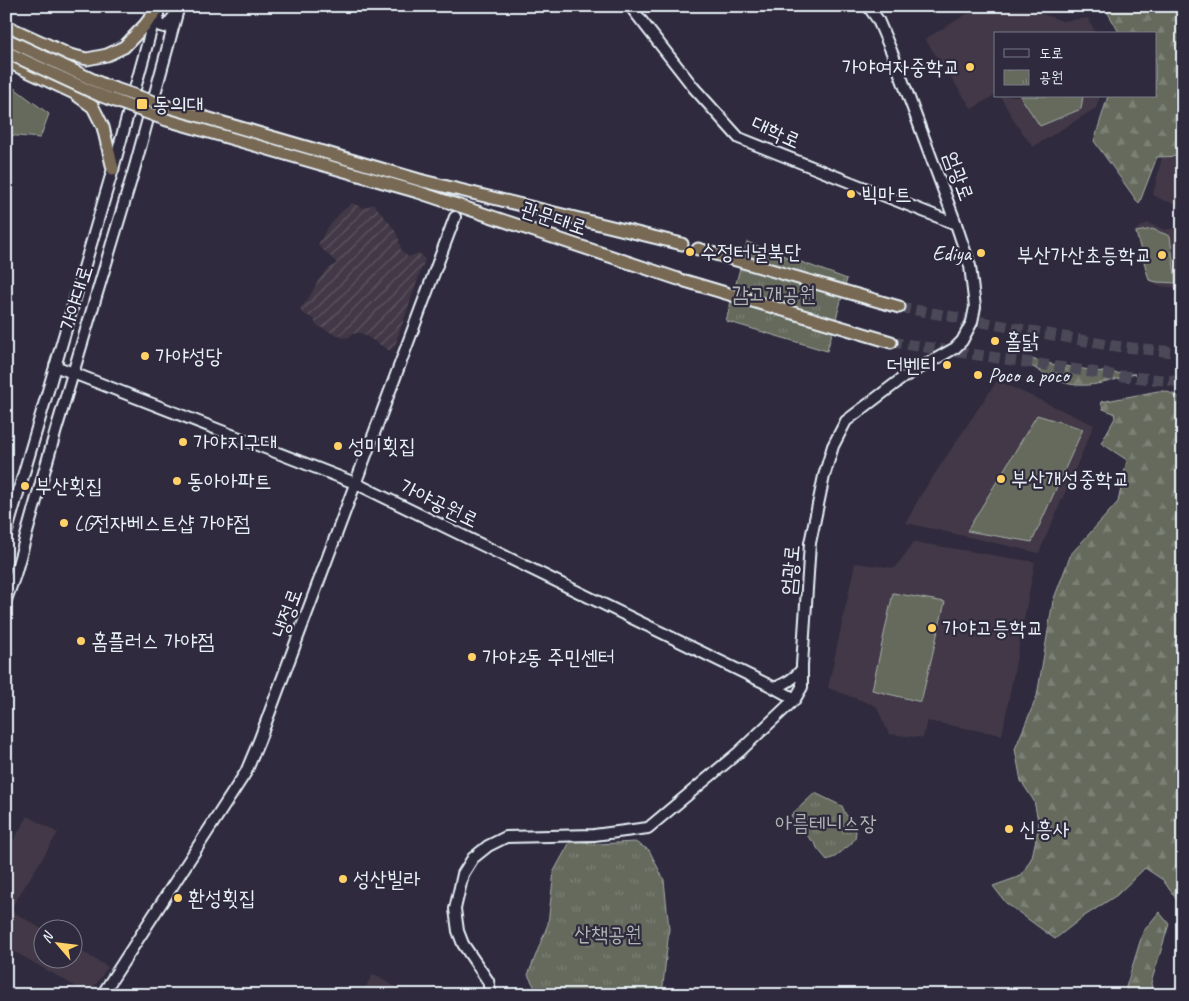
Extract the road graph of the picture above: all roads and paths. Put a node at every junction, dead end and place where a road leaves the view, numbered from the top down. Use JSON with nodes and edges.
{"nodes":[{"id":1,"x":630,"y":6,"type":"edge"},
{"id":2,"x":868,"y":6,"type":"edge"},
{"id":3,"x":157,"y":8,"type":"edge"},
{"id":4,"x":178,"y":8,"type":"edge"},
{"id":5,"x":6,"y":26,"type":"edge"},
{"id":6,"x":6,"y":39,"type":"edge"},
{"id":7,"x":6,"y":52,"type":"edge"},
{"id":8,"x":6,"y":61,"type":"edge"},
{"id":9,"x":113,"y":169,"type":"junction"},
{"id":10,"x":455,"y":217,"type":"dead end"},
{"id":11,"x":956,"y":224,"type":"junction"},
{"id":12,"x":682,"y":244,"type":"dead end"},
{"id":13,"x":698,"y":249,"type":"dead end"},
{"id":14,"x":899,"y":307,"type":"tunnel mouth"},
{"id":15,"x":891,"y":342,"type":"tunnel mouth"},
{"id":16,"x":55,"y":366,"type":"junction"},
{"id":17,"x":73,"y":373,"type":"junction"},
{"id":18,"x":355,"y":483,"type":"junction"},
{"id":19,"x":6,"y":534,"type":"edge"},
{"id":20,"x":6,"y":600,"type":"edge"},
{"id":21,"x":802,"y":669,"type":"junction"},
{"id":22,"x":775,"y":688,"type":"junction"},
{"id":23,"x":795,"y":699,"type":"junction"},
{"id":24,"x":102,"y":995,"type":"edge"},
{"id":25,"x":491,"y":995,"type":"edge"}],
"edges":[{"from":1,"to":11,"type":"main road","name":"대학로"},
{"from":2,"to":11,"type":"main road","name":"엄광로"},
{"from":3,"to":4,"type":"main road"},
{"from":3,"to":5,"type":"highway"},
{"from":3,"to":9,"type":"main road","name":"가야대로"},
{"from":4,"to":17,"type":"main road","name":"가야대로"},
{"from":6,"to":12,"type":"highway","name":"관문대로","bridge":true},
{"from":7,"to":15,"type":"highway","name":"관문대로","bridge":true},
{"from":8,"to":9,"type":"highway"},
{"from":9,"to":16,"type":"main road","name":"가야대로"},
{"from":10,"to":18,"type":"main road","name":"냉정로"},
{"from":11,"to":21,"type":"main road","name":"엄광로"},
{"from":13,"to":14,"type":"highway"},
{"from":16,"to":17,"type":"main road","name":"가야공원로"},
{"from":16,"to":19,"type":"main road","name":"가야대로"},
{"from":17,"to":18,"type":"main road","name":"가야공원로"},
{"from":17,"to":20,"type":"main road","name":"가야대로"},
{"from":18,"to":22,"type":"main road","name":"가야공원로"},
{"from":18,"to":24,"type":"main road","name":"냉정로"},
{"from":21,"to":22,"type":"main road"},
{"from":21,"to":23,"type":"main road","name":"엄광로"},
{"from":22,"to":23,"type":"main road","name":"가야공원로"},
{"from":23,"to":25,"type":"main road","name":"엄광로"}]}
